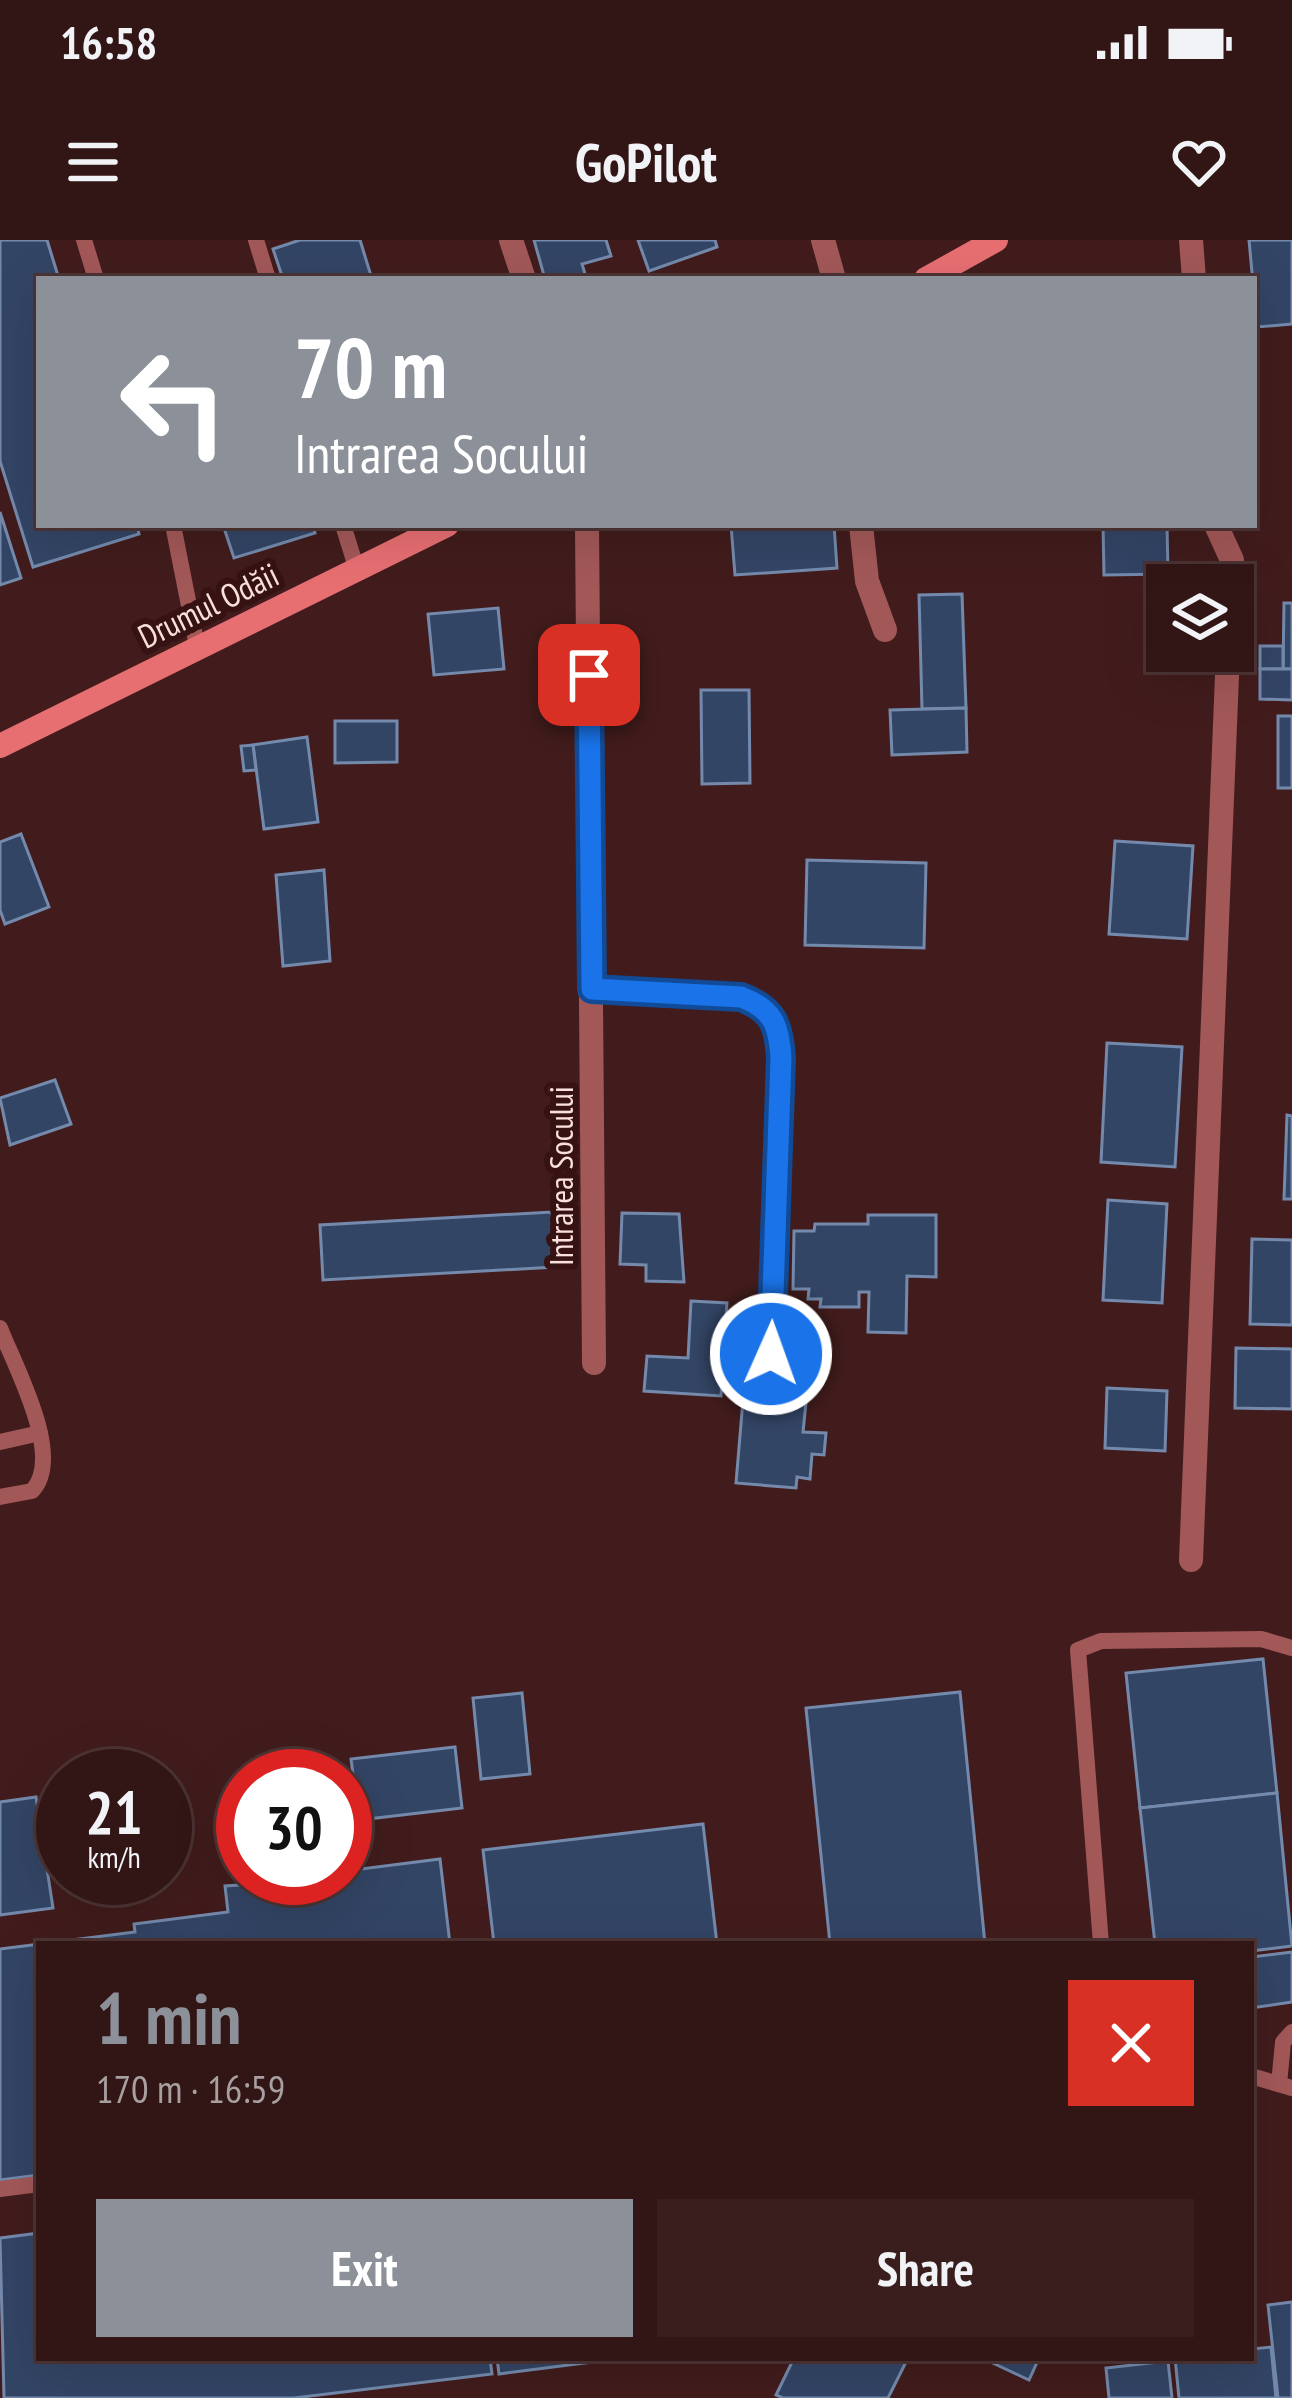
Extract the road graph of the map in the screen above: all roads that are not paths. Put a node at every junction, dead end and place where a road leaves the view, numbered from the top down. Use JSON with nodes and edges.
{"nodes":[{"id":1,"x":84,"y":240,"type":"edge"},
{"id":2,"x":256,"y":240,"type":"edge"},
{"id":3,"x":511,"y":240,"type":"edge"},
{"id":4,"x":823,"y":240,"type":"edge"},
{"id":5,"x":996,"y":240,"type":"edge"},
{"id":6,"x":1191,"y":240,"type":"edge"},
{"id":7,"x":95,"y":276,"type":"edge"},
{"id":8,"x":267,"y":276,"type":"edge"},
{"id":9,"x":523,"y":276,"type":"edge"},
{"id":10,"x":834,"y":276,"type":"edge"},
{"id":11,"x":931,"y":276,"type":"edge"},
{"id":12,"x":1194,"y":276,"type":"edge"},
{"id":13,"x":174,"y":528,"type":"edge"},
{"id":14,"x":344,"y":528,"type":"edge"},
{"id":15,"x":441,"y":528,"type":"edge"},
{"id":16,"x":587,"y":528,"type":"edge"},
{"id":17,"x":861,"y":528,"type":"edge"},
{"id":18,"x":1217,"y":528,"type":"edge"},
{"id":19,"x":1232,"y":564,"type":"edge"},
{"id":20,"x":357,"y":570,"type":"junction"},
{"id":21,"x":884,"y":630,"type":"dead end"},
{"id":22,"x":197,"y":646,"type":"junction"},
{"id":23,"x":1227,"y":672,"type":"edge"},
{"id":24,"x":0,"y":746,"type":"edge"},
{"id":25,"x":592,"y":989,"type":"junction"},
{"id":26,"x":0,"y":1328,"type":"edge"},
{"id":27,"x":771,"y":1354,"type":"dead end"},
{"id":28,"x":594,"y":1363,"type":"dead end"},
{"id":29,"x":40,"y":1433,"type":"junction"},
{"id":30,"x":0,"y":1442,"type":"edge"},
{"id":31,"x":0,"y":1497,"type":"edge"},
{"id":32,"x":1191,"y":1560,"type":"dead end"},
{"id":33,"x":1292,"y":1648,"type":"edge"},
{"id":34,"x":1101,"y":1941,"type":"edge"},
{"id":35,"x":1292,"y":2032,"type":"edge"},
{"id":36,"x":1254,"y":2077,"type":"edge"},
{"id":37,"x":1286,"y":2086,"type":"edge"},
{"id":38,"x":36,"y":2184,"type":"edge"},
{"id":39,"x":0,"y":2189,"type":"edge"}],
"edges":[{"from":1,"to":7,"type":"lane"},
{"from":2,"to":8,"type":"lane"},
{"from":3,"to":9,"type":"street"},
{"from":4,"to":10,"type":"street"},
{"from":5,"to":11,"type":"street"},
{"from":6,"to":12,"type":"street"},
{"from":13,"to":22,"type":"lane"},
{"from":14,"to":20,"type":"lane"},
{"from":15,"to":20,"type":"street","name":"Drumul Odăii"},
{"from":16,"to":25,"type":"street","name":"Intrarea Socului"},
{"from":17,"to":21,"type":"street"},
{"from":18,"to":19,"type":"street"},
{"from":20,"to":22,"type":"street","name":"Drumul Odăii"},
{"from":22,"to":24,"type":"street","name":"Drumul Odăii"},
{"from":23,"to":32,"type":"street"},
{"from":25,"to":27,"type":"street"},
{"from":25,"to":28,"type":"street","name":"Intrarea Socului"},
{"from":26,"to":29,"type":"lane"},
{"from":29,"to":30,"type":"lane"},
{"from":29,"to":31,"type":"lane"},
{"from":33,"to":34,"type":"lane"},
{"from":35,"to":37,"type":"lane"},
{"from":36,"to":37,"type":"lane"},
{"from":38,"to":39,"type":"lane"}]}
